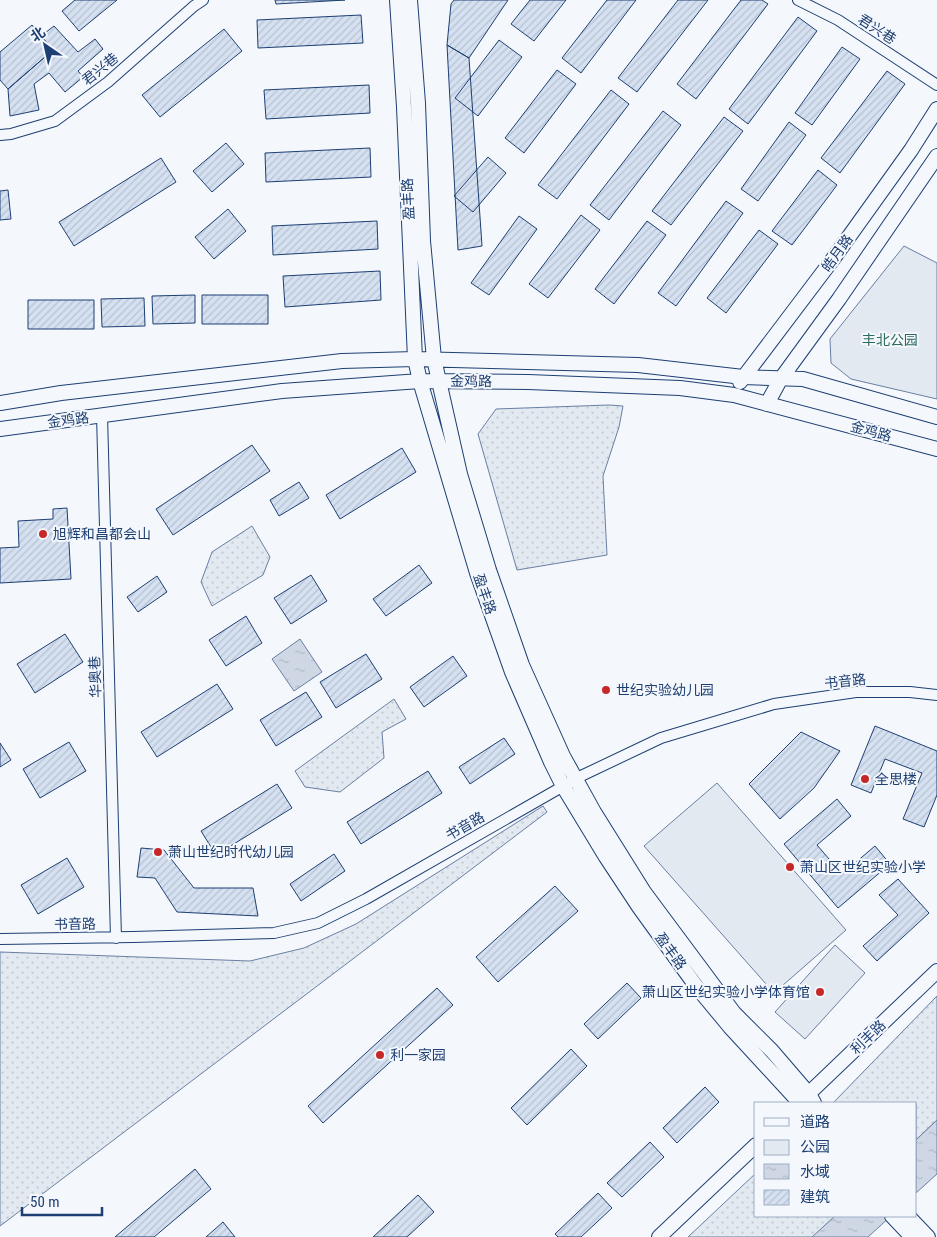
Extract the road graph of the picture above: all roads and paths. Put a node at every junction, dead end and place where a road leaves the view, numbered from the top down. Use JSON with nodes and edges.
{"nodes":[{"id":1,"x":203,"y":0,"type":"edge"},
{"id":2,"x":397,"y":0,"type":"edge"},
{"id":3,"x":410,"y":0,"type":"edge"},
{"id":4,"x":798,"y":0,"type":"edge"},
{"id":5,"x":937,"y":85,"type":"edge"},
{"id":6,"x":937,"y":109,"type":"edge"},
{"id":7,"x":0,"y":135,"type":"edge"},
{"id":8,"x":937,"y":156,"type":"edge"},
{"id":9,"x":415,"y":359,"type":"junction"},
{"id":10,"x":434,"y":359,"type":"junction"},
{"id":11,"x":743,"y":377,"type":"junction"},
{"id":12,"x":420,"y":380,"type":"junction"},
{"id":13,"x":780,"y":380,"type":"junction"},
{"id":14,"x":438,"y":381,"type":"junction"},
{"id":15,"x":734,"y":395,"type":"junction"},
{"id":16,"x":0,"y":403,"type":"edge"},
{"id":17,"x":767,"y":404,"type":"junction"},
{"id":18,"x":102,"y":415,"type":"junction"},
{"id":19,"x":937,"y":417,"type":"edge"},
{"id":20,"x":0,"y":429,"type":"edge"},
{"id":21,"x":937,"y":449,"type":"edge"},
{"id":22,"x":937,"y":695,"type":"edge"},
{"id":23,"x":569,"y":782,"type":"junction"},
{"id":24,"x":116,"y":938,"type":"junction"},
{"id":25,"x":0,"y":939,"type":"edge"},
{"id":26,"x":937,"y":971,"type":"edge"},
{"id":27,"x":804,"y":1101,"type":"edge"},
{"id":28,"x":754,"y":1147,"type":"edge"},
{"id":29,"x":893,"y":1217,"type":"edge"},
{"id":30,"x":909,"y":1217,"type":"edge"},
{"id":31,"x":659,"y":1237,"type":"edge"},
{"id":32,"x":912,"y":1237,"type":"edge"},
{"id":33,"x":928,"y":1237,"type":"edge"}],
"edges":[{"from":1,"to":7,"type":"street","name":"君兴巷"},
{"from":2,"to":9,"type":"main road","name":"盈丰路"},
{"from":3,"to":10,"type":"main road","name":"盈丰路"},
{"from":4,"to":5,"type":"street","name":"君兴巷"},
{"from":6,"to":11,"type":"main road","name":"皓月路"},
{"from":8,"to":13,"type":"main road","name":"皓月路"},
{"from":9,"to":10,"type":"main road","name":"金鸡路"},
{"from":9,"to":12,"type":"main road","name":"盈丰路"},
{"from":9,"to":16,"type":"main road","name":"金鸡路"},
{"from":10,"to":11,"type":"main road","name":"金鸡路"},
{"from":10,"to":14,"type":"main road","name":"盈丰路"},
{"from":11,"to":13,"type":"main road","name":"金鸡路"},
{"from":11,"to":15,"type":"main road","name":"皓月路"},
{"from":12,"to":14,"type":"main road","name":"金鸡路"},
{"from":12,"to":18,"type":"main road","name":"金鸡路"},
{"from":12,"to":23,"type":"main road","name":"盈丰路"},
{"from":13,"to":17,"type":"main road","name":"皓月路"},
{"from":13,"to":19,"type":"main road","name":"金鸡路"},
{"from":14,"to":15,"type":"main road","name":"金鸡路"},
{"from":14,"to":23,"type":"main road","name":"盈丰路"},
{"from":15,"to":17,"type":"main road","name":"金鸡路"},
{"from":17,"to":21,"type":"main road","name":"金鸡路"},
{"from":18,"to":20,"type":"main road","name":"金鸡路"},
{"from":18,"to":24,"type":"street","name":"华奥巷"},
{"from":22,"to":23,"type":"street","name":"书音路"},
{"from":23,"to":24,"type":"street","name":"书音路"},
{"from":23,"to":27,"type":"main road","name":"盈丰路"},
{"from":24,"to":25,"type":"street","name":"书音路"},
{"from":26,"to":27,"type":"main road","name":"利丰路"},
{"from":28,"to":31,"type":"main road"},
{"from":29,"to":32,"type":"main road"},
{"from":30,"to":33,"type":"main road"}]}
